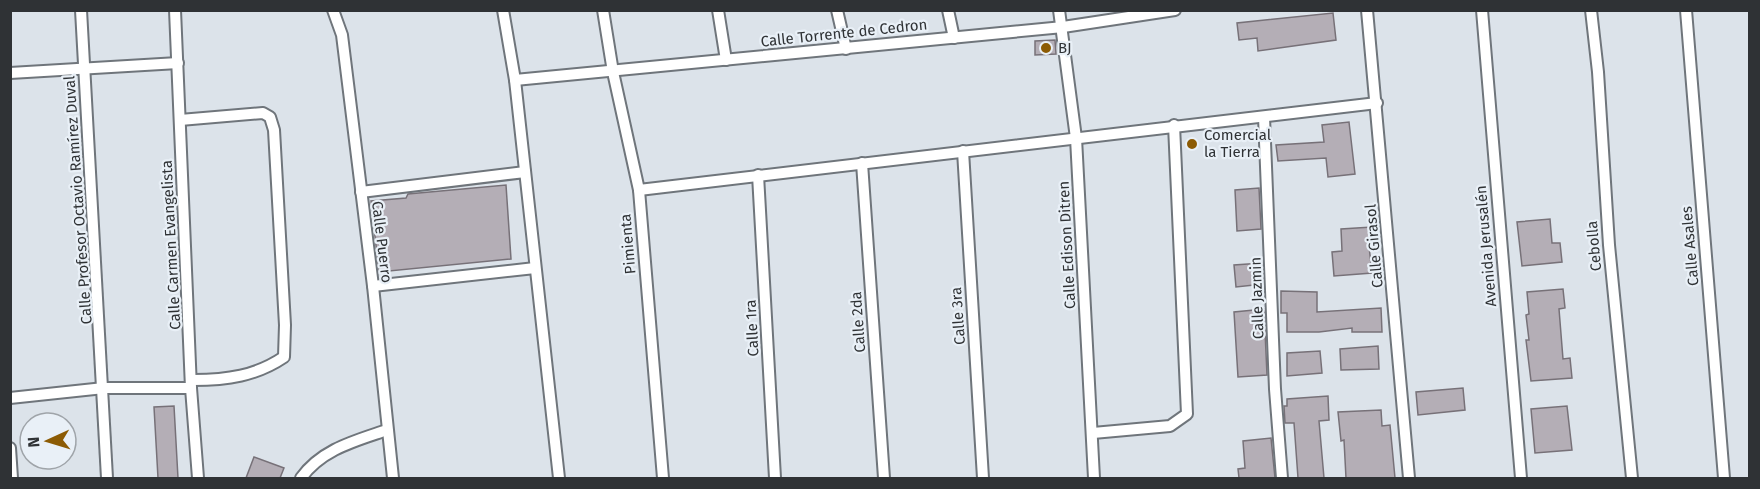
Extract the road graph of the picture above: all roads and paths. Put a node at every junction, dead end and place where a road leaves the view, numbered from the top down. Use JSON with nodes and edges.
{"nodes":[{"id":1,"x":81,"y":10,"type":"edge"},
{"id":2,"x":175,"y":10,"type":"edge"},
{"id":3,"x":333,"y":10,"type":"edge"},
{"id":4,"x":503,"y":10,"type":"edge"},
{"id":5,"x":603,"y":10,"type":"edge"},
{"id":6,"x":718,"y":10,"type":"edge"},
{"id":7,"x":837,"y":10,"type":"edge"},
{"id":8,"x":948,"y":10,"type":"edge"},
{"id":9,"x":1059,"y":10,"type":"edge"},
{"id":10,"x":1175,"y":10,"type":"edge"},
{"id":11,"x":1367,"y":10,"type":"edge"},
{"id":12,"x":1482,"y":10,"type":"edge"},
{"id":13,"x":1591,"y":10,"type":"edge"},
{"id":14,"x":1686,"y":10,"type":"edge"},
{"id":15,"x":1169,"y":11,"type":"edge"},
{"id":16,"x":1063,"y":27,"type":"junction"},
{"id":17,"x":954,"y":38,"type":"junction"},
{"id":18,"x":846,"y":50,"type":"junction"},
{"id":19,"x":726,"y":60,"type":"junction"},
{"id":20,"x":178,"y":63,"type":"junction"},
{"id":21,"x":85,"y":69,"type":"junction"},
{"id":22,"x":613,"y":72,"type":"junction"},
{"id":23,"x":10,"y":73,"type":"edge"},
{"id":24,"x":514,"y":80,"type":"junction"},
{"id":25,"x":1377,"y":103,"type":"junction"},
{"id":26,"x":1264,"y":117,"type":"junction"},
{"id":27,"x":180,"y":120,"type":"junction"},
{"id":28,"x":1174,"y":125,"type":"junction"},
{"id":29,"x":1076,"y":138,"type":"junction"},
{"id":30,"x":963,"y":151,"type":"junction"},
{"id":31,"x":862,"y":163,"type":"junction"},
{"id":32,"x":525,"y":172,"type":"junction"},
{"id":33,"x":758,"y":176,"type":"junction"},
{"id":34,"x":639,"y":190,"type":"junction"},
{"id":35,"x":361,"y":192,"type":"junction"},
{"id":36,"x":535,"y":268,"type":"junction"},
{"id":37,"x":373,"y":286,"type":"junction"},
{"id":38,"x":192,"y":384,"type":"junction"},
{"id":39,"x":104,"y":388,"type":"junction"},
{"id":40,"x":10,"y":398,"type":"edge"},
{"id":41,"x":387,"y":430,"type":"junction"},
{"id":42,"x":1093,"y":433,"type":"junction"},
{"id":43,"x":10,"y":448,"type":"edge"},
{"id":44,"x":12,"y":478,"type":"edge"},
{"id":45,"x":107,"y":478,"type":"edge"},
{"id":46,"x":198,"y":478,"type":"edge"},
{"id":47,"x":301,"y":478,"type":"edge"},
{"id":48,"x":393,"y":478,"type":"edge"},
{"id":49,"x":559,"y":478,"type":"edge"},
{"id":50,"x":663,"y":478,"type":"edge"},
{"id":51,"x":775,"y":478,"type":"edge"},
{"id":52,"x":884,"y":478,"type":"edge"},
{"id":53,"x":983,"y":478,"type":"edge"},
{"id":54,"x":1094,"y":478,"type":"edge"},
{"id":55,"x":1282,"y":478,"type":"edge"},
{"id":56,"x":1409,"y":478,"type":"edge"},
{"id":57,"x":1521,"y":478,"type":"edge"},
{"id":58,"x":1632,"y":478,"type":"edge"},
{"id":59,"x":1724,"y":478,"type":"edge"}],
"edges":[{"from":1,"to":21,"type":"street","name":"Calle Profesor Octavio Ramírez Duval"},
{"from":2,"to":20,"type":"street","name":"Calle Carmen Evangelista"},
{"from":3,"to":35,"type":"street","name":"Calle Puerro"},
{"from":4,"to":24,"type":"street"},
{"from":5,"to":22,"type":"street","name":"Pimienta"},
{"from":6,"to":19,"type":"street"},
{"from":7,"to":18,"type":"street"},
{"from":8,"to":17,"type":"street"},
{"from":9,"to":16,"type":"street","name":"Calle Edison Ditren"},
{"from":10,"to":15,"type":"street","name":"Calle Torrente de Cedron"},
{"from":11,"to":25,"type":"street","name":"Calle Girasol"},
{"from":12,"to":57,"type":"street","name":"Avenida Jerusalén"},
{"from":13,"to":58,"type":"street","name":"Cebolla"},
{"from":14,"to":59,"type":"street","name":"Calle Asales"},
{"from":15,"to":16,"type":"street","name":"Calle Torrente de Cedron"},
{"from":16,"to":17,"type":"street","name":"Calle Torrente de Cedron"},
{"from":16,"to":29,"type":"street","name":"Calle Edison Ditren"},
{"from":17,"to":18,"type":"street","name":"Calle Torrente de Cedron"},
{"from":18,"to":19,"type":"street","name":"Calle Torrente de Cedron"},
{"from":19,"to":22,"type":"street","name":"Calle Torrente de Cedron"},
{"from":20,"to":21,"type":"street"},
{"from":20,"to":27,"type":"street","name":"Calle Carmen Evangelista"},
{"from":21,"to":23,"type":"street"},
{"from":21,"to":39,"type":"street","name":"Calle Profesor Octavio Ramírez Duval"},
{"from":22,"to":24,"type":"street","name":"Calle Torrente de Cedron"},
{"from":22,"to":34,"type":"street","name":"Pimienta"},
{"from":24,"to":32,"type":"street"},
{"from":25,"to":26,"type":"street"},
{"from":25,"to":56,"type":"street","name":"Calle Girasol"},
{"from":26,"to":28,"type":"street"},
{"from":26,"to":55,"type":"street","name":"Calle Jazmin"},
{"from":27,"to":38,"type":"street","name":"Calle Carmen Evangelista"},
{"from":27,"to":38,"type":"street"},
{"from":28,"to":29,"type":"street"},
{"from":28,"to":42,"type":"street"},
{"from":29,"to":30,"type":"street"},
{"from":29,"to":42,"type":"street","name":"Calle Edison Ditren"},
{"from":30,"to":31,"type":"street"},
{"from":30,"to":53,"type":"street","name":"Calle 3ra"},
{"from":31,"to":33,"type":"street"},
{"from":31,"to":52,"type":"street","name":"Calle 2da"},
{"from":32,"to":35,"type":"street"},
{"from":32,"to":36,"type":"street"},
{"from":33,"to":34,"type":"street"},
{"from":33,"to":51,"type":"street","name":"Calle 1ra"},
{"from":34,"to":50,"type":"street","name":"Pimienta"},
{"from":35,"to":37,"type":"street","name":"Calle Puerro"},
{"from":36,"to":37,"type":"street"},
{"from":36,"to":49,"type":"street"},
{"from":37,"to":41,"type":"street","name":"Calle Puerro"},
{"from":38,"to":39,"type":"street"},
{"from":38,"to":46,"type":"street","name":"Calle Carmen Evangelista"},
{"from":39,"to":40,"type":"street"},
{"from":39,"to":45,"type":"street","name":"Calle Profesor Octavio Ramírez Duval"},
{"from":41,"to":47,"type":"street"},
{"from":41,"to":48,"type":"street","name":"Calle Puerro"},
{"from":42,"to":54,"type":"street","name":"Calle Edison Ditren"},
{"from":43,"to":44,"type":"street"}]}
